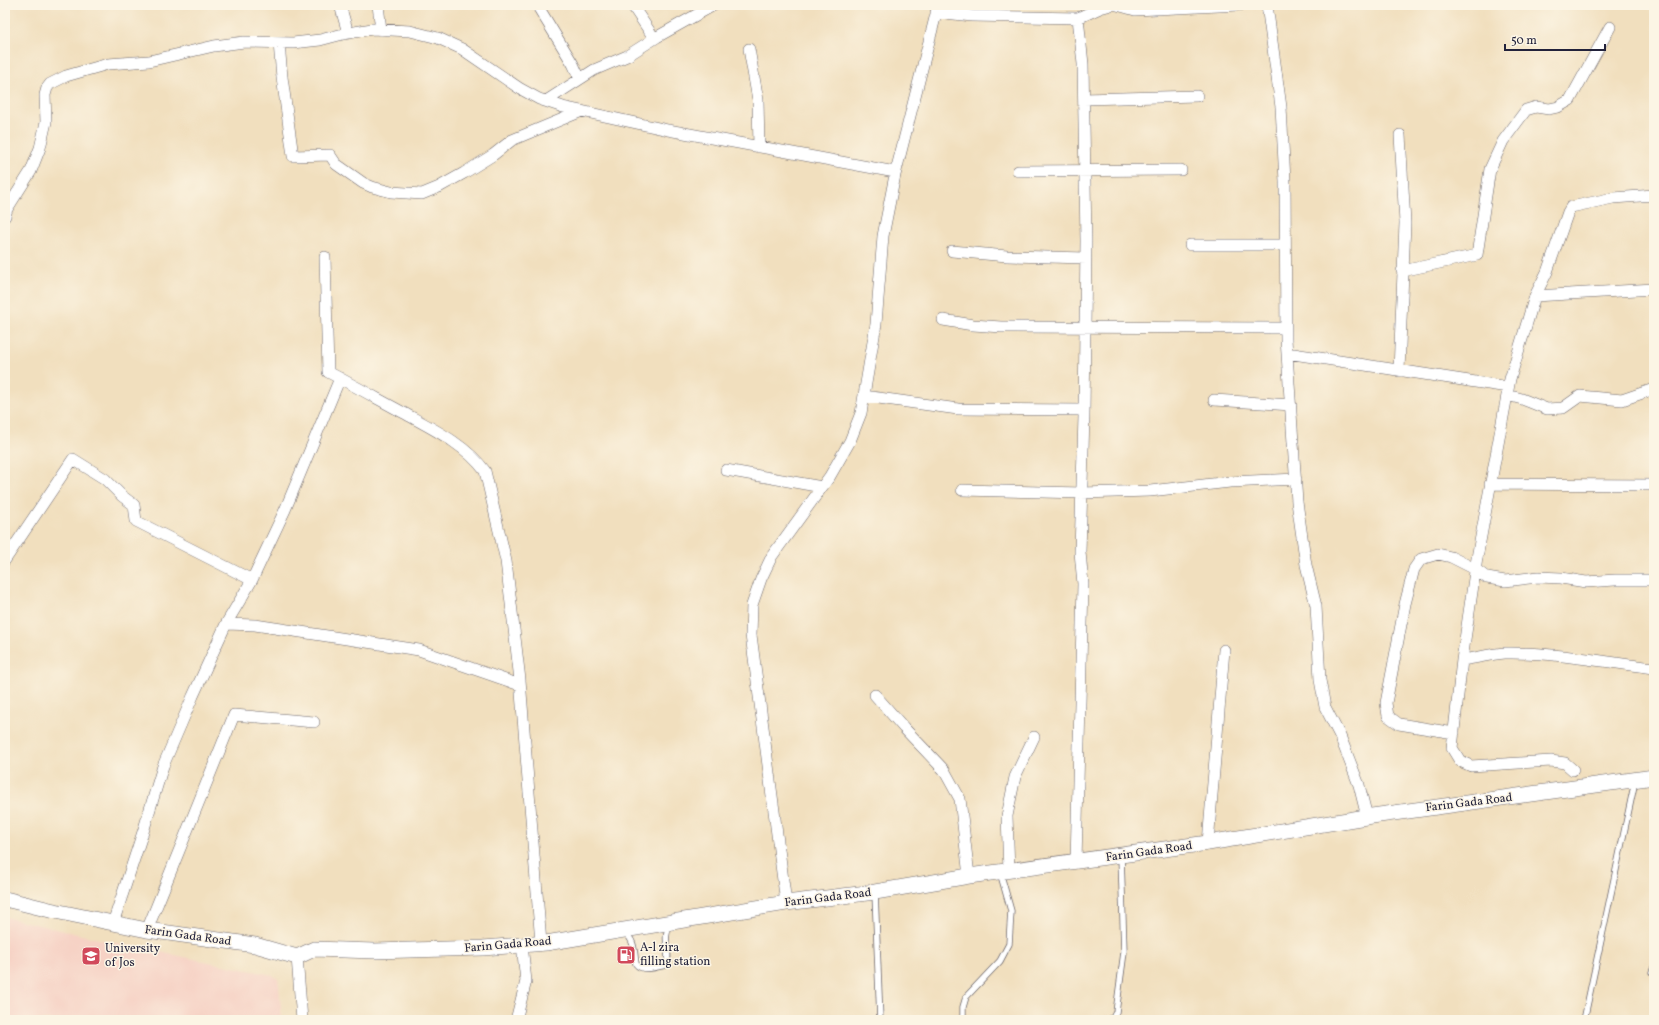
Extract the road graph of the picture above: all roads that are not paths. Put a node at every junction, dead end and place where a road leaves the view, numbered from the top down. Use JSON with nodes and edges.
{"nodes":[{"id":1,"x":340,"y":5,"type":"edge"},
{"id":2,"x":378,"y":5,"type":"edge"},
{"id":3,"x":537,"y":5,"type":"edge"},
{"id":4,"x":632,"y":5,"type":"edge"},
{"id":5,"x":714,"y":5,"type":"edge"},
{"id":6,"x":1111,"y":5,"type":"edge"},
{"id":7,"x":1117,"y":5,"type":"edge"},
{"id":8,"x":1240,"y":5,"type":"edge"},
{"id":9,"x":1268,"y":5,"type":"edge"},
{"id":10,"x":937,"y":9,"type":"edge"},
{"id":11,"x":1078,"y":18,"type":"junction"},
{"id":12,"x":1610,"y":27,"type":"dead end"},
{"id":13,"x":381,"y":30,"type":"junction"},
{"id":14,"x":348,"y":33,"type":"junction"},
{"id":15,"x":654,"y":38,"type":"junction"},
{"id":16,"x":279,"y":43,"type":"junction"},
{"id":17,"x":749,"y":49,"type":"dead end"},
{"id":18,"x":580,"y":79,"type":"junction"},
{"id":19,"x":1197,"y":96,"type":"dead end"},
{"id":20,"x":1084,"y":99,"type":"junction"},
{"id":21,"x":546,"y":101,"type":"junction"},
{"id":22,"x":582,"y":112,"type":"junction"},
{"id":23,"x":1400,"y":135,"type":"dead end"},
{"id":24,"x":759,"y":147,"type":"junction"},
{"id":25,"x":1018,"y":170,"type":"dead end"},
{"id":26,"x":1181,"y":170,"type":"dead end"},
{"id":27,"x":1085,"y":171,"type":"junction"},
{"id":28,"x":895,"y":172,"type":"junction"},
{"id":29,"x":1654,"y":195,"type":"edge"},
{"id":30,"x":5,"y":216,"type":"edge"},
{"id":31,"x":1190,"y":245,"type":"dead end"},
{"id":32,"x":1284,"y":245,"type":"junction"},
{"id":33,"x":952,"y":251,"type":"dead end"},
{"id":34,"x":325,"y":257,"type":"dead end"},
{"id":35,"x":1086,"y":258,"type":"junction"},
{"id":36,"x":1402,"y":271,"type":"junction"},
{"id":37,"x":1654,"y":289,"type":"edge"},
{"id":38,"x":1535,"y":296,"type":"junction"},
{"id":39,"x":943,"y":320,"type":"dead end"},
{"id":40,"x":1085,"y":327,"type":"junction"},
{"id":41,"x":1286,"y":328,"type":"junction"},
{"id":42,"x":1287,"y":353,"type":"junction"},
{"id":43,"x":1399,"y":371,"type":"junction"},
{"id":44,"x":340,"y":378,"type":"junction"},
{"id":45,"x":1654,"y":389,"type":"edge"},
{"id":46,"x":1508,"y":391,"type":"junction"},
{"id":47,"x":864,"y":396,"type":"junction"},
{"id":48,"x":1214,"y":400,"type":"dead end"},
{"id":49,"x":1291,"y":405,"type":"junction"},
{"id":50,"x":1084,"y":410,"type":"junction"},
{"id":51,"x":726,"y":470,"type":"dead end"},
{"id":52,"x":1296,"y":479,"type":"junction"},
{"id":53,"x":1490,"y":484,"type":"junction"},
{"id":54,"x":1654,"y":485,"type":"edge"},
{"id":55,"x":822,"y":487,"type":"junction"},
{"id":56,"x":962,"y":490,"type":"dead end"},
{"id":57,"x":1082,"y":493,"type":"junction"},
{"id":58,"x":5,"y":560,"type":"edge"},
{"id":59,"x":1475,"y":570,"type":"junction"},
{"id":60,"x":252,"y":580,"type":"junction"},
{"id":61,"x":1654,"y":580,"type":"edge"},
{"id":62,"x":226,"y":624,"type":"junction"},
{"id":63,"x":1224,"y":650,"type":"dead end"},
{"id":64,"x":1462,"y":660,"type":"junction"},
{"id":65,"x":1654,"y":668,"type":"edge"},
{"id":66,"x":520,"y":684,"type":"junction"},
{"id":67,"x":875,"y":695,"type":"dead end"},
{"id":68,"x":314,"y":722,"type":"dead end"},
{"id":69,"x":1454,"y":733,"type":"junction"},
{"id":70,"x":1034,"y":737,"type":"dead end"},
{"id":71,"x":1573,"y":770,"type":"dead end"},
{"id":72,"x":1654,"y":777,"type":"edge"},
{"id":73,"x":1635,"y":780,"type":"junction"},
{"id":74,"x":1366,"y":817,"type":"junction"},
{"id":75,"x":1208,"y":843,"type":"junction"},
{"id":76,"x":1121,"y":856,"type":"junction"},
{"id":77,"x":1076,"y":862,"type":"junction"},
{"id":78,"x":1004,"y":871,"type":"junction"},
{"id":79,"x":969,"y":876,"type":"junction"},
{"id":80,"x":875,"y":892,"type":"junction"},
{"id":81,"x":5,"y":899,"type":"edge"},
{"id":82,"x":786,"y":903,"type":"junction"},
{"id":83,"x":113,"y":923,"type":"junction"},
{"id":84,"x":671,"y":923,"type":"junction"},
{"id":85,"x":147,"y":930,"type":"junction"},
{"id":86,"x":623,"y":931,"type":"junction"},
{"id":87,"x":541,"y":943,"type":"junction"},
{"id":88,"x":522,"y":945,"type":"junction"},
{"id":89,"x":296,"y":957,"type":"junction"},
{"id":90,"x":302,"y":1020,"type":"edge"},
{"id":91,"x":516,"y":1020,"type":"edge"},
{"id":92,"x":880,"y":1020,"type":"edge"},
{"id":93,"x":963,"y":1020,"type":"edge"},
{"id":94,"x":1106,"y":1020,"type":"edge"},
{"id":95,"x":1584,"y":1020,"type":"edge"}],
"edges":[{"from":1,"to":14,"type":"street"},
{"from":2,"to":13,"type":"street"},
{"from":3,"to":18,"type":"street"},
{"from":4,"to":15,"type":"street"},
{"from":5,"to":15,"type":"street"},
{"from":6,"to":11,"type":"street"},
{"from":7,"to":8,"type":"street"},
{"from":9,"to":32,"type":"street"},
{"from":10,"to":11,"type":"street"},
{"from":10,"to":28,"type":"street"},
{"from":11,"to":20,"type":"street"},
{"from":12,"to":36,"type":"street"},
{"from":13,"to":14,"type":"street"},
{"from":13,"to":21,"type":"street"},
{"from":14,"to":16,"type":"street"},
{"from":15,"to":18,"type":"street"},
{"from":16,"to":22,"type":"street"},
{"from":16,"to":30,"type":"street"},
{"from":17,"to":24,"type":"street"},
{"from":18,"to":21,"type":"street"},
{"from":19,"to":20,"type":"street"},
{"from":20,"to":27,"type":"street"},
{"from":21,"to":22,"type":"street"},
{"from":22,"to":24,"type":"street"},
{"from":23,"to":36,"type":"street"},
{"from":24,"to":28,"type":"street"},
{"from":25,"to":27,"type":"street"},
{"from":26,"to":27,"type":"street"},
{"from":27,"to":35,"type":"street"},
{"from":28,"to":47,"type":"street"},
{"from":29,"to":38,"type":"street"},
{"from":31,"to":32,"type":"street"},
{"from":32,"to":41,"type":"street"},
{"from":33,"to":35,"type":"street"},
{"from":34,"to":44,"type":"street"},
{"from":35,"to":40,"type":"street"},
{"from":36,"to":43,"type":"street"},
{"from":37,"to":38,"type":"street"},
{"from":38,"to":46,"type":"street"},
{"from":39,"to":40,"type":"street"},
{"from":40,"to":41,"type":"street"},
{"from":40,"to":50,"type":"street"},
{"from":41,"to":42,"type":"street"},
{"from":42,"to":43,"type":"street"},
{"from":42,"to":49,"type":"street"},
{"from":43,"to":46,"type":"street"},
{"from":44,"to":60,"type":"street"},
{"from":44,"to":66,"type":"street"},
{"from":45,"to":46,"type":"street"},
{"from":46,"to":53,"type":"street"},
{"from":47,"to":50,"type":"street"},
{"from":47,"to":55,"type":"street"},
{"from":48,"to":49,"type":"street"},
{"from":49,"to":52,"type":"street"},
{"from":50,"to":57,"type":"street"},
{"from":51,"to":55,"type":"street"},
{"from":52,"to":57,"type":"street"},
{"from":52,"to":74,"type":"street"},
{"from":53,"to":54,"type":"street"},
{"from":53,"to":59,"type":"street"},
{"from":55,"to":82,"type":"street"},
{"from":56,"to":57,"type":"street"},
{"from":57,"to":77,"type":"street"},
{"from":58,"to":60,"type":"street"},
{"from":59,"to":61,"type":"street"},
{"from":59,"to":64,"type":"street"},
{"from":59,"to":69,"type":"street"},
{"from":60,"to":62,"type":"street"},
{"from":62,"to":66,"type":"street"},
{"from":62,"to":83,"type":"street"},
{"from":63,"to":75,"type":"street"},
{"from":64,"to":65,"type":"street"},
{"from":64,"to":69,"type":"street"},
{"from":66,"to":87,"type":"street"},
{"from":67,"to":79,"type":"street"},
{"from":68,"to":85,"type":"street"},
{"from":69,"to":71,"type":"street"},
{"from":70,"to":78,"type":"street"},
{"from":72,"to":73,"type":"main road","name":"Farin Gada Road"},
{"from":73,"to":74,"type":"main road","name":"Farin Gada Road"},
{"from":73,"to":95,"type":"lane"},
{"from":74,"to":75,"type":"main road","name":"Farin Gada Road"},
{"from":75,"to":76,"type":"main road","name":"Farin Gada Road"},
{"from":76,"to":77,"type":"main road","name":"Farin Gada Road"},
{"from":76,"to":94,"type":"lane"},
{"from":77,"to":78,"type":"main road","name":"Farin Gada Road"},
{"from":78,"to":79,"type":"main road","name":"Farin Gada Road"},
{"from":78,"to":93,"type":"lane"},
{"from":79,"to":80,"type":"main road","name":"Farin Gada Road"},
{"from":80,"to":82,"type":"main road","name":"Farin Gada Road"},
{"from":80,"to":92,"type":"lane"},
{"from":81,"to":83,"type":"main road","name":"Farin Gada Road"},
{"from":82,"to":84,"type":"main road","name":"Farin Gada Road"},
{"from":83,"to":85,"type":"main road","name":"Farin Gada Road"},
{"from":84,"to":86,"type":"main road","name":"Farin Gada Road"},
{"from":84,"to":86,"type":"lane"},
{"from":85,"to":89,"type":"main road","name":"Farin Gada Road"},
{"from":86,"to":87,"type":"main road","name":"Farin Gada Road"},
{"from":87,"to":88,"type":"main road","name":"Farin Gada Road"},
{"from":88,"to":89,"type":"main road","name":"Farin Gada Road"},
{"from":88,"to":91,"type":"street"},
{"from":89,"to":90,"type":"street"}]}
